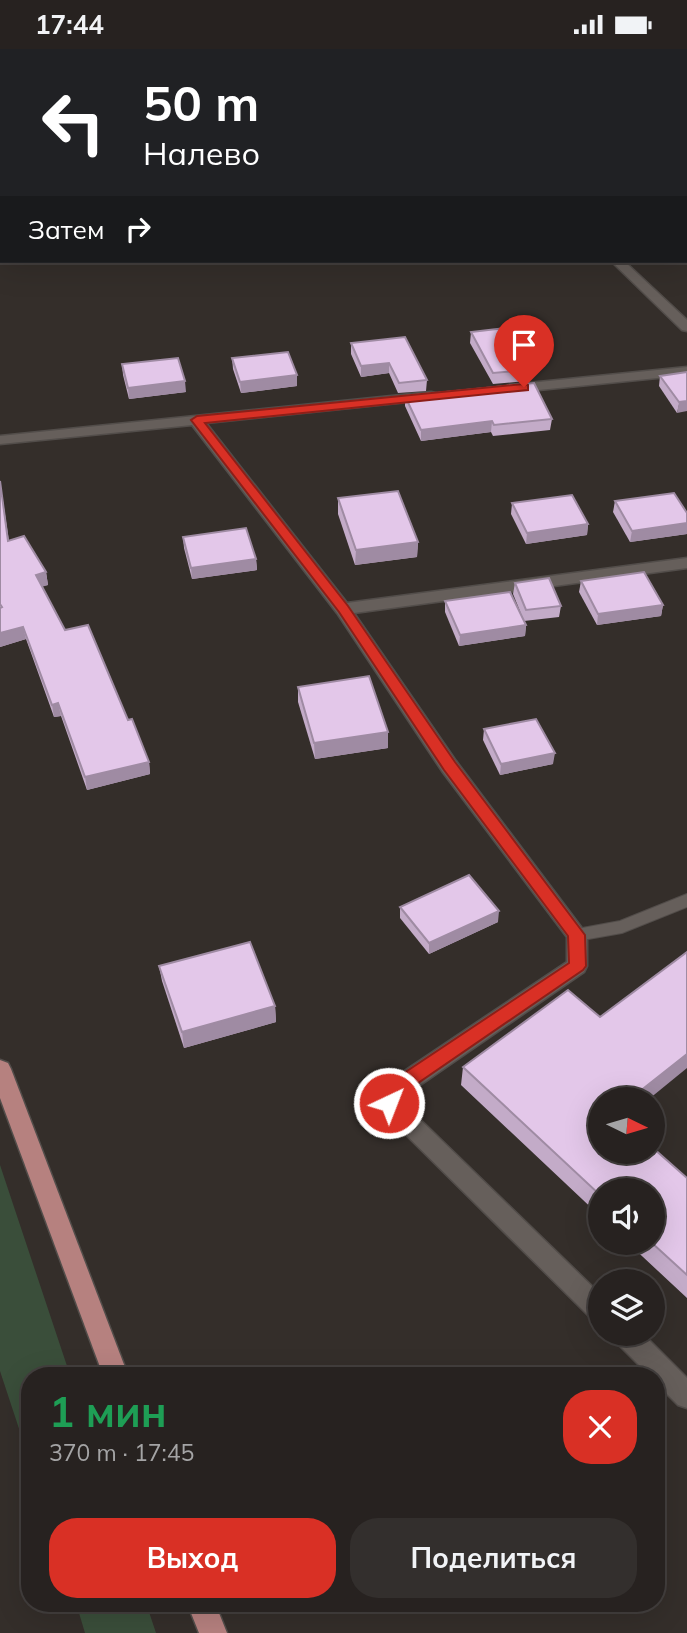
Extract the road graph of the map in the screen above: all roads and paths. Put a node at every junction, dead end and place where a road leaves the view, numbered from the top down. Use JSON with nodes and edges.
{"nodes":[{"id":1,"x":619,"y":263,"type":"edge"},
{"id":2,"x":687,"y":327,"type":"edge"},
{"id":3,"x":687,"y":371,"type":"edge"},
{"id":4,"x":497,"y":390,"type":"edge"},
{"id":5,"x":442,"y":395,"type":"edge"},
{"id":6,"x":197,"y":420,"type":"junction"},
{"id":7,"x":0,"y":440,"type":"edge"},
{"id":8,"x":687,"y":563,"type":"edge"},
{"id":9,"x":344,"y":609,"type":"junction"},
{"id":10,"x":687,"y":900,"type":"edge"},
{"id":11,"x":577,"y":935,"type":"junction"},
{"id":12,"x":0,"y":1069,"type":"edge"},
{"id":13,"x":588,"y":1298,"type":"edge"},
{"id":14,"x":637,"y":1346,"type":"edge"},
{"id":15,"x":113,"y":1367,"type":"edge"},
{"id":16,"x":658,"y":1367,"type":"edge"},
{"id":17,"x":665,"y":1374,"type":"edge"},
{"id":18,"x":687,"y":1396,"type":"edge"},
{"id":19,"x":205,"y":1612,"type":"edge"},
{"id":20,"x":213,"y":1633,"type":"edge"}],
"edges":[{"from":1,"to":2,"type":"street"},
{"from":3,"to":4,"type":"street"},
{"from":5,"to":6,"type":"street"},
{"from":6,"to":7,"type":"street"},
{"from":6,"to":9,"type":"street"},
{"from":8,"to":9,"type":"street"},
{"from":9,"to":11,"type":"street"},
{"from":10,"to":11,"type":"lane"},
{"from":11,"to":13,"type":"street"},
{"from":12,"to":15,"type":"main road"},
{"from":14,"to":16,"type":"street"},
{"from":17,"to":18,"type":"street"},
{"from":19,"to":20,"type":"main road"}]}
